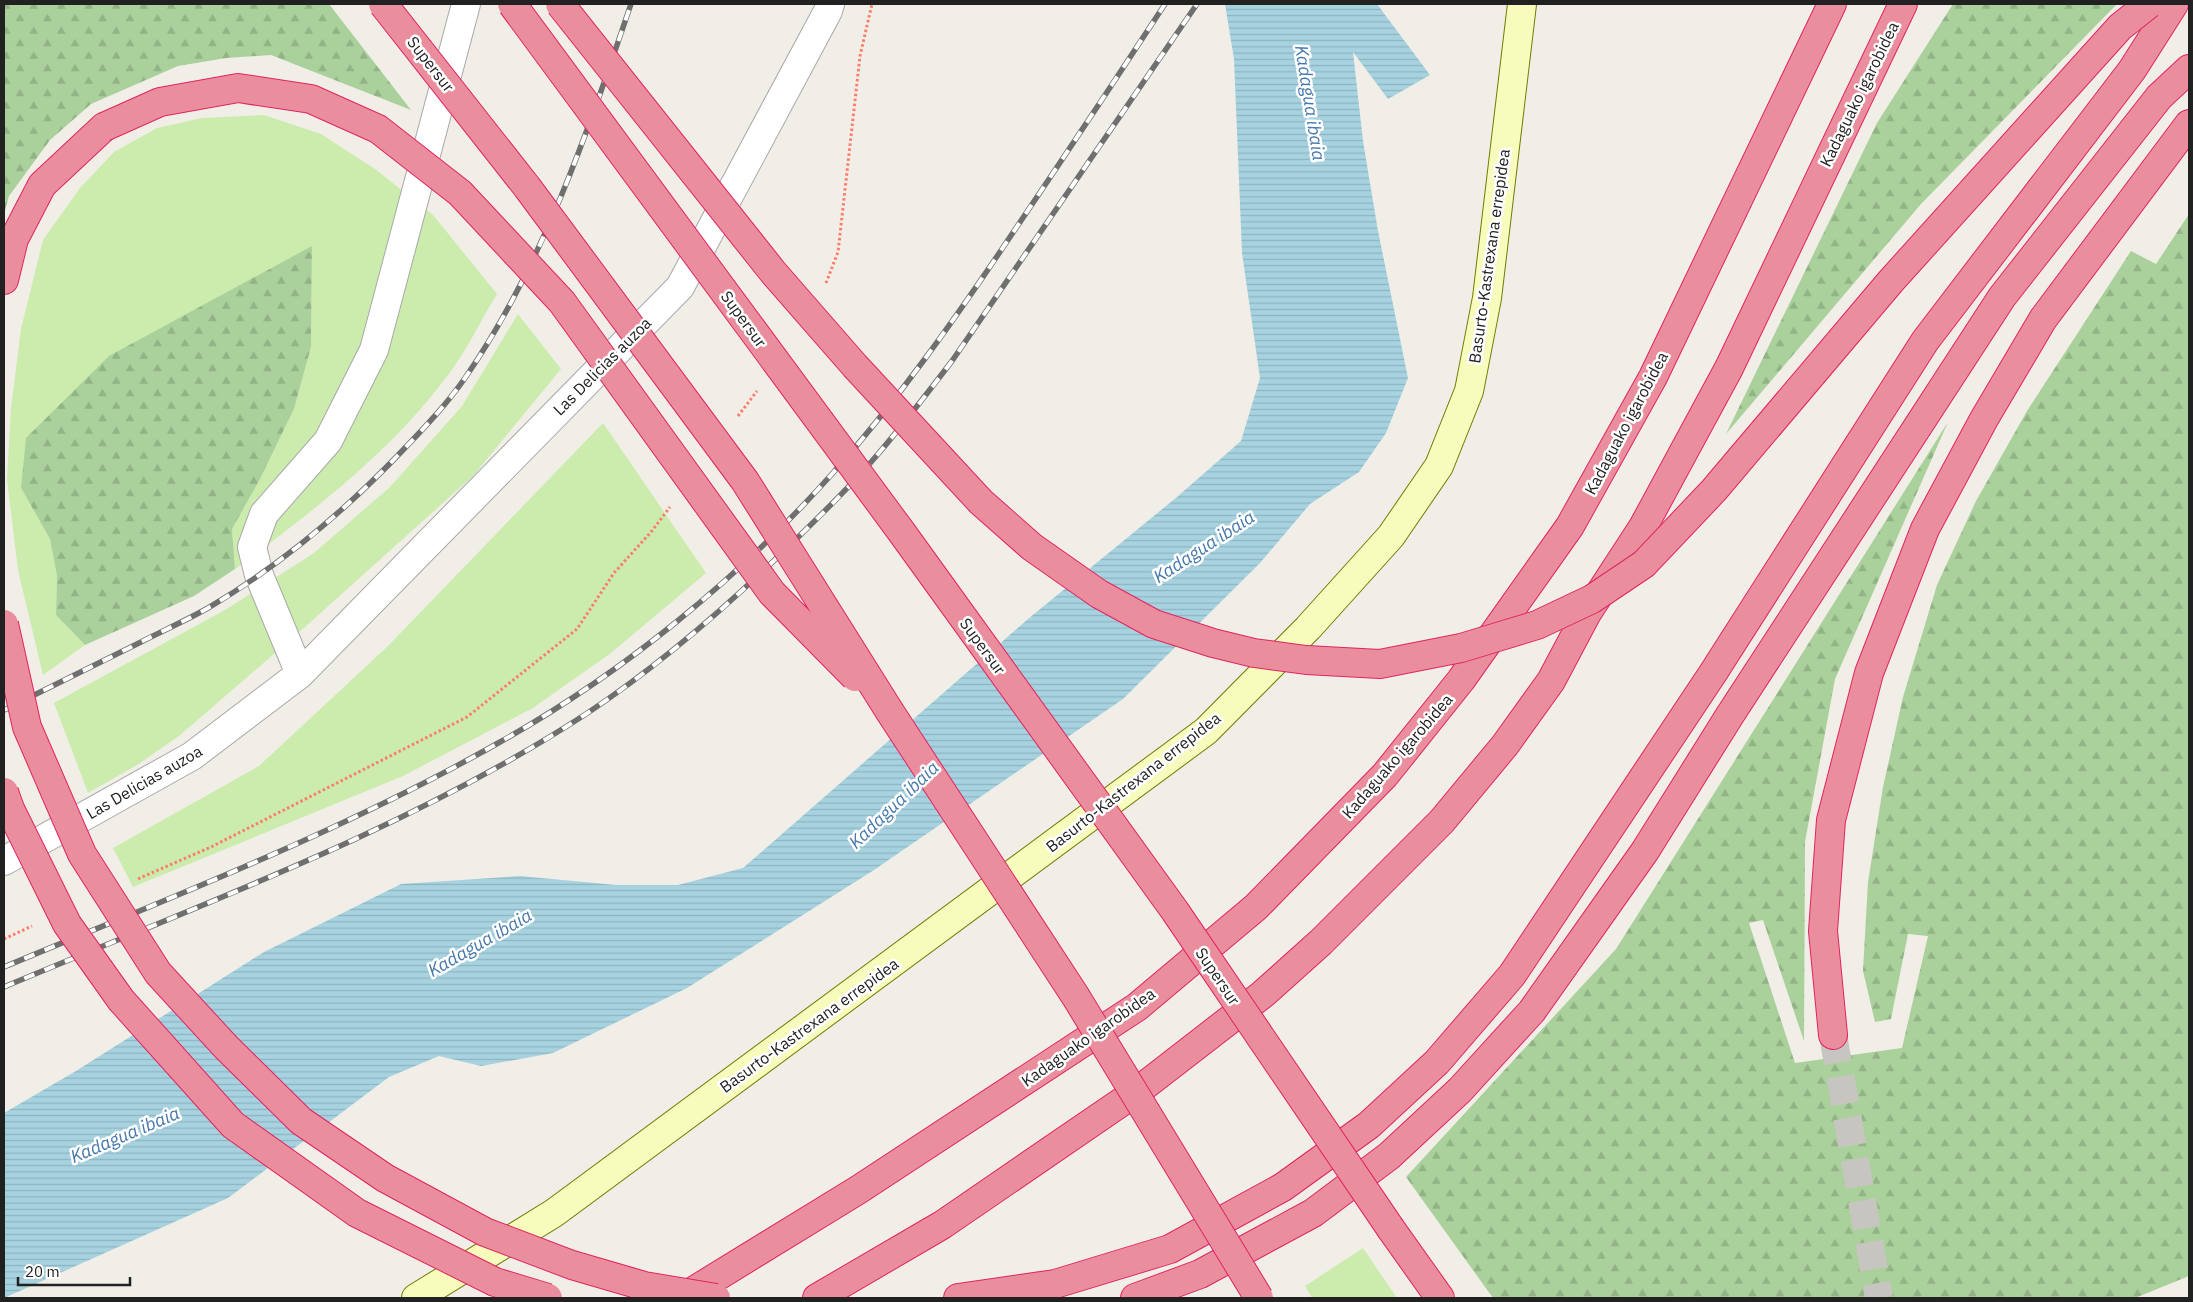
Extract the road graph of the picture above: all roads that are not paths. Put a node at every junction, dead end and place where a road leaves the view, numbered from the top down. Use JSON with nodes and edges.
{"nodes":[{"id":1,"x":383,"y":4,"type":"edge"},
{"id":2,"x":466,"y":4,"type":"edge"},
{"id":3,"x":512,"y":4,"type":"edge"},
{"id":4,"x":560,"y":4,"type":"edge"},
{"id":5,"x":830,"y":4,"type":"edge"},
{"id":6,"x":1522,"y":4,"type":"edge"},
{"id":7,"x":1832,"y":4,"type":"edge"},
{"id":8,"x":1903,"y":4,"type":"edge"},
{"id":9,"x":2149,"y":4,"type":"edge"},
{"id":10,"x":2174,"y":4,"type":"edge"},
{"id":11,"x":2189,"y":69,"type":"edge"},
{"id":12,"x":2189,"y":124,"type":"edge"},
{"id":13,"x":4,"y":280,"type":"edge"},
{"id":14,"x":4,"y":624,"type":"edge"},
{"id":15,"x":300,"y":674,"type":"junction"},
{"id":16,"x":890,"y":712,"type":"junction"},
{"id":17,"x":4,"y":792,"type":"edge"},
{"id":18,"x":4,"y":861,"type":"edge"},
{"id":19,"x":1833,"y":1035,"type":"tunnel mouth"},
{"id":20,"x":416,"y":1298,"type":"edge"},
{"id":21,"x":548,"y":1298,"type":"edge"},
{"id":22,"x":682,"y":1298,"type":"edge"},
{"id":23,"x":716,"y":1298,"type":"edge"},
{"id":24,"x":817,"y":1298,"type":"edge"},
{"id":25,"x":958,"y":1298,"type":"edge"},
{"id":26,"x":1135,"y":1298,"type":"edge"},
{"id":27,"x":1259,"y":1298,"type":"edge"},
{"id":28,"x":1440,"y":1298,"type":"edge"}],
"edges":[{"from":1,"to":16,"type":"highway","name":"Supersur","bridge":true},
{"from":2,"to":15,"type":"street"},
{"from":3,"to":28,"type":"highway","name":"Supersur","bridge":true},
{"from":4,"to":9,"type":"highway","bridge":true},
{"from":5,"to":15,"type":"street","name":"Las Delicias auzoa"},
{"from":6,"to":20,"type":"street","name":"Basurto-Kastrexana errepidea"},
{"from":7,"to":22,"type":"highway","name":"Kadaguako igarobidea"},
{"from":8,"to":24,"type":"highway","name":"Kadaguako igarobidea"},
{"from":10,"to":25,"type":"highway"},
{"from":11,"to":26,"type":"highway"},
{"from":12,"to":19,"type":"highway"},
{"from":13,"to":16,"type":"highway","bridge":true},
{"from":14,"to":23,"type":"highway","bridge":true},
{"from":15,"to":18,"type":"street","name":"Las Delicias auzoa"},
{"from":16,"to":27,"type":"highway","name":"Supersur","bridge":true},
{"from":17,"to":21,"type":"highway","bridge":true}]}
